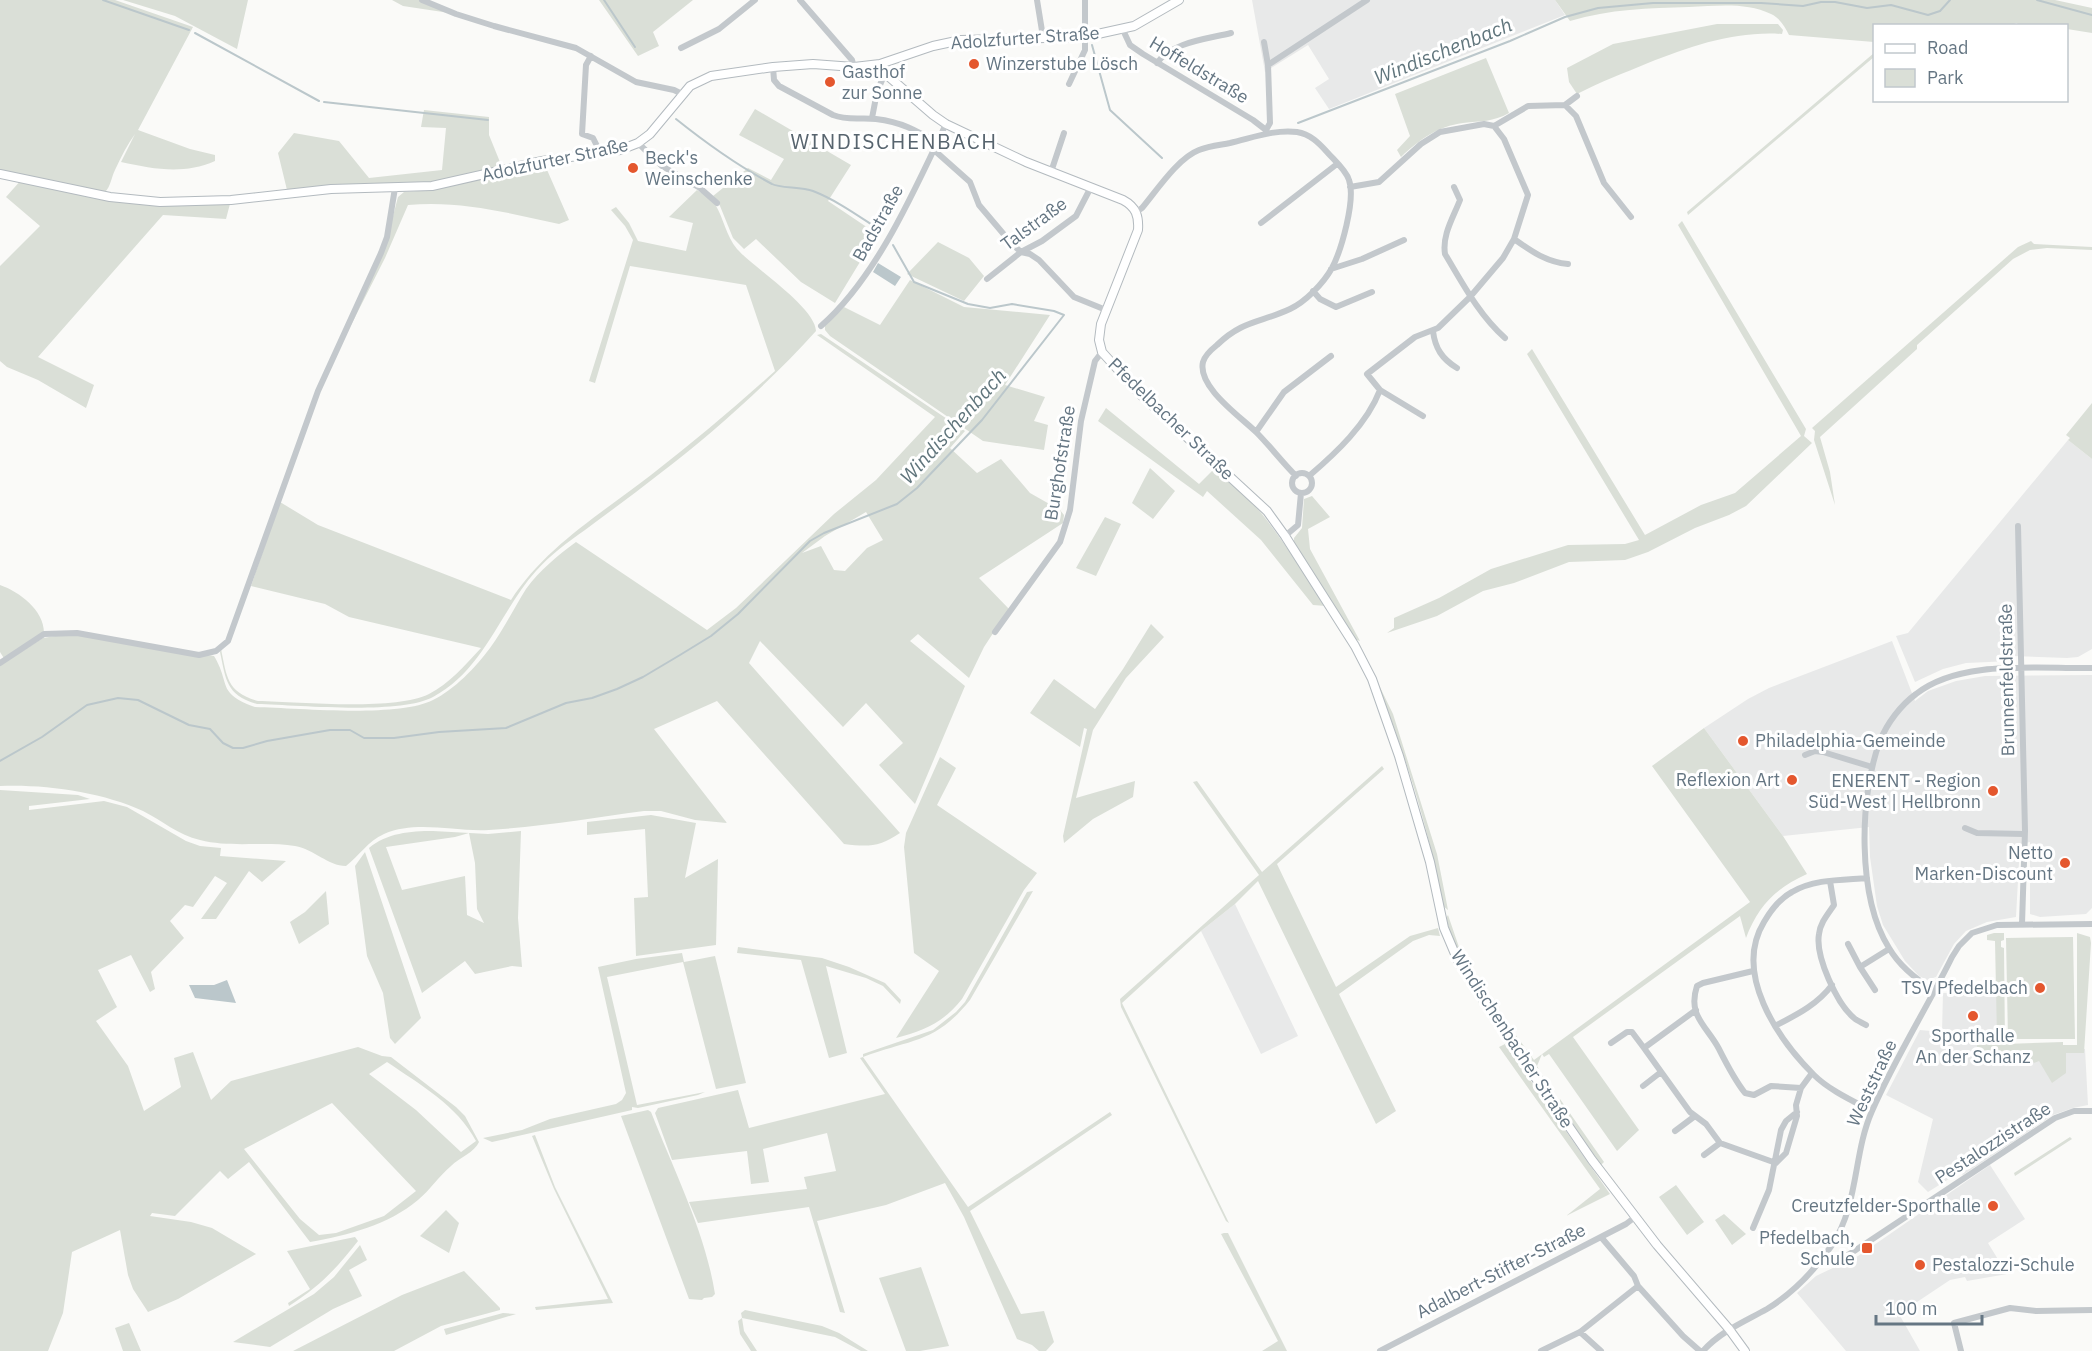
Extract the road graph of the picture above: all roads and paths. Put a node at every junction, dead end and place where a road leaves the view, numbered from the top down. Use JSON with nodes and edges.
{"nodes":[{"id":1,"x":422,"y":0,"type":"edge"},
{"id":2,"x":755,"y":0,"type":"edge"},
{"id":3,"x":800,"y":0,"type":"edge"},
{"id":4,"x":1037,"y":0,"type":"edge"},
{"id":5,"x":1084,"y":0,"type":"edge"},
{"id":6,"x":1179,"y":0,"type":"edge"},
{"id":7,"x":1367,"y":0,"type":"edge"},
{"id":8,"x":1123,"y":30,"type":"junction"},
{"id":9,"x":1231,"y":33,"type":"dead end"},
{"id":10,"x":1043,"y":37,"type":"junction"},
{"id":11,"x":1084,"y":37,"type":"junction"},
{"id":12,"x":1264,"y":42,"type":"dead end"},
{"id":13,"x":681,"y":48,"type":"dead end"},
{"id":14,"x":591,"y":56,"type":"junction"},
{"id":15,"x":1157,"y":63,"type":"junction"},
{"id":16,"x":880,"y":64,"type":"junction"},
{"id":17,"x":1268,"y":65,"type":"junction"},
{"id":18,"x":773,"y":67,"type":"junction"},
{"id":19,"x":854,"y":67,"type":"junction"},
{"id":20,"x":885,"y":73,"type":"junction"},
{"id":21,"x":1069,"y":84,"type":"dead end"},
{"id":22,"x":682,"y":94,"type":"junction"},
{"id":23,"x":1577,"y":96,"type":"dead end"},
{"id":24,"x":1565,"y":105,"type":"junction"},
{"id":25,"x":872,"y":118,"type":"junction"},
{"id":26,"x":946,"y":124,"type":"junction"},
{"id":27,"x":1494,"y":126,"type":"junction"},
{"id":28,"x":1266,"y":132,"type":"junction"},
{"id":29,"x":1064,"y":133,"type":"dead end"},
{"id":30,"x":638,"y":143,"type":"junction"},
{"id":31,"x":937,"y":143,"type":"junction"},
{"id":32,"x":934,"y":150,"type":"junction"},
{"id":33,"x":601,"y":154,"type":"junction"},
{"id":34,"x":1337,"y":164,"type":"junction"},
{"id":35,"x":1051,"y":172,"type":"junction"},
{"id":36,"x":0,"y":174,"type":"edge"},
{"id":37,"x":1091,"y":187,"type":"junction"},
{"id":38,"x":1350,"y":187,"type":"junction"},
{"id":39,"x":1454,"y":187,"type":"dead end"},
{"id":40,"x":395,"y":188,"type":"junction"},
{"id":41,"x":717,"y":203,"type":"dead end"},
{"id":42,"x":1136,"y":212,"type":"junction"},
{"id":43,"x":1630,"y":217,"type":"dead end"},
{"id":44,"x":1261,"y":222,"type":"dead end"},
{"id":45,"x":1514,"y":239,"type":"junction"},
{"id":46,"x":1404,"y":240,"type":"dead end"},
{"id":47,"x":1021,"y":252,"type":"junction"},
{"id":48,"x":1568,"y":264,"type":"dead end"},
{"id":49,"x":1331,"y":269,"type":"junction"},
{"id":50,"x":987,"y":279,"type":"dead end"},
{"id":51,"x":1313,"y":291,"type":"junction"},
{"id":52,"x":1372,"y":292,"type":"dead end"},
{"id":53,"x":1470,"y":297,"type":"junction"},
{"id":54,"x":1106,"y":310,"type":"junction"},
{"id":55,"x":821,"y":326,"type":"dead end"},
{"id":56,"x":1433,"y":331,"type":"junction"},
{"id":57,"x":1505,"y":338,"type":"dead end"},
{"id":58,"x":1102,"y":352,"type":"junction"},
{"id":59,"x":1331,"y":356,"type":"dead end"},
{"id":60,"x":1457,"y":368,"type":"dead end"},
{"id":61,"x":1380,"y":390,"type":"junction"},
{"id":62,"x":1423,"y":416,"type":"dead end"},
{"id":63,"x":1256,"y":432,"type":"junction"},
{"id":64,"x":1296,"y":476,"type":"junction"},
{"id":65,"x":1309,"y":477,"type":"junction"},
{"id":66,"x":1301,"y":493,"type":"junction"},
{"id":67,"x":2018,"y":526,"type":"dead end"},
{"id":68,"x":1285,"y":536,"type":"junction"},
{"id":69,"x":995,"y":632,"type":"dead end"},
{"id":70,"x":1356,"y":646,"type":"joint"},
{"id":71,"x":0,"y":663,"type":"edge"},
{"id":72,"x":2092,"y":668,"type":"edge"},
{"id":73,"x":2021,"y":669,"type":"junction"},
{"id":74,"x":1805,"y":755,"type":"dead end"},
{"id":75,"x":1872,"y":767,"type":"junction"},
{"id":76,"x":1965,"y":828,"type":"dead end"},
{"id":77,"x":2024,"y":834,"type":"junction"},
{"id":78,"x":1867,"y":878,"type":"junction"},
{"id":79,"x":1830,"y":881,"type":"junction"},
{"id":80,"x":2022,"y":924,"type":"junction"},
{"id":81,"x":2092,"y":924,"type":"edge"},
{"id":82,"x":1848,"y":944,"type":"dead end"},
{"id":83,"x":1889,"y":949,"type":"junction"},
{"id":84,"x":1860,"y":967,"type":"junction"},
{"id":85,"x":1753,"y":971,"type":"junction"},
{"id":86,"x":1832,"y":985,"type":"junction"},
{"id":87,"x":1875,"y":990,"type":"dead end"},
{"id":88,"x":1935,"y":991,"type":"junction"},
{"id":89,"x":1696,"y":1010,"type":"junction"},
{"id":90,"x":1866,"y":1025,"type":"dead end"},
{"id":91,"x":1775,"y":1026,"type":"junction"},
{"id":92,"x":1611,"y":1043,"type":"dead end"},
{"id":93,"x":1644,"y":1048,"type":"junction"},
{"id":94,"x":1661,"y":1072,"type":"junction"},
{"id":95,"x":1812,"y":1073,"type":"junction"},
{"id":96,"x":1643,"y":1086,"type":"dead end"},
{"id":97,"x":1801,"y":1088,"type":"junction"},
{"id":98,"x":1872,"y":1111,"type":"junction"},
{"id":99,"x":2092,"y":1111,"type":"edge"},
{"id":100,"x":1797,"y":1112,"type":"junction"},
{"id":101,"x":1695,"y":1116,"type":"junction"},
{"id":102,"x":1675,"y":1131,"type":"dead end"},
{"id":103,"x":1720,"y":1143,"type":"junction"},
{"id":104,"x":1704,"y":1155,"type":"dead end"},
{"id":105,"x":1776,"y":1163,"type":"junction"},
{"id":106,"x":1635,"y":1217,"type":"junction"},
{"id":107,"x":1754,"y":1228,"type":"dead end"},
{"id":108,"x":1601,"y":1237,"type":"junction"},
{"id":109,"x":1821,"y":1259,"type":"junction"},
{"id":110,"x":1638,"y":1286,"type":"junction"},
{"id":111,"x":2092,"y":1310,"type":"edge"},
{"id":112,"x":1729,"y":1329,"type":"junction"},
{"id":113,"x":1580,"y":1332,"type":"junction"},
{"id":114,"x":1380,"y":1351,"type":"edge"},
{"id":115,"x":1541,"y":1351,"type":"edge"},
{"id":116,"x":1601,"y":1351,"type":"edge"},
{"id":117,"x":1701,"y":1351,"type":"edge"},
{"id":118,"x":1745,"y":1351,"type":"edge"},
{"id":119,"x":1961,"y":1351,"type":"edge"}],
"edges":[{"from":1,"to":14,"type":"street"},
{"from":2,"to":13,"type":"street"},
{"from":3,"to":19,"type":"street"},
{"from":4,"to":10,"type":"street"},
{"from":5,"to":11,"type":"street"},
{"from":6,"to":8,"type":"street","name":"Adolzfurter Straße"},
{"from":7,"to":17,"type":"street"},
{"from":8,"to":11,"type":"street","name":"Adolzfurter Straße"},
{"from":8,"to":15,"type":"street","name":"Hoffeldstraße"},
{"from":9,"to":15,"type":"street"},
{"from":10,"to":11,"type":"street","name":"Adolzfurter Straße"},
{"from":10,"to":16,"type":"street","name":"Adolzfurter Straße"},
{"from":11,"to":21,"type":"street"},
{"from":12,"to":17,"type":"street"},
{"from":14,"to":22,"type":"street"},
{"from":14,"to":33,"type":"street"},
{"from":15,"to":28,"type":"street","name":"Hoffeldstraße"},
{"from":16,"to":19,"type":"street","name":"Adolzfurter Straße"},
{"from":16,"to":20,"type":"street"},
{"from":17,"to":28,"type":"street"},
{"from":18,"to":19,"type":"street","name":"Adolzfurter Straße"},
{"from":18,"to":22,"type":"street","name":"Adolzfurter Straße"},
{"from":18,"to":25,"type":"street"},
{"from":20,"to":25,"type":"street"},
{"from":20,"to":26,"type":"street"},
{"from":22,"to":30,"type":"street","name":"Adolzfurter Straße"},
{"from":23,"to":24,"type":"street"},
{"from":24,"to":27,"type":"street"},
{"from":24,"to":43,"type":"street"},
{"from":25,"to":31,"type":"street"},
{"from":26,"to":31,"type":"street","name":"Badstraße"},
{"from":26,"to":35,"type":"street"},
{"from":27,"to":38,"type":"street"},
{"from":27,"to":45,"type":"street"},
{"from":28,"to":34,"type":"street"},
{"from":28,"to":42,"type":"street"},
{"from":29,"to":35,"type":"street"},
{"from":30,"to":33,"type":"street","name":"Adolzfurter Straße"},
{"from":30,"to":41,"type":"street"},
{"from":31,"to":32,"type":"street","name":"Badstraße"},
{"from":32,"to":47,"type":"street"},
{"from":32,"to":55,"type":"street","name":"Badstraße"},
{"from":33,"to":40,"type":"street","name":"Adolzfurter Straße"},
{"from":34,"to":38,"type":"street"},
{"from":34,"to":44,"type":"street"},
{"from":35,"to":37,"type":"street"},
{"from":36,"to":40,"type":"street","name":"Adolzfurter Straße"},
{"from":37,"to":42,"type":"street"},
{"from":37,"to":47,"type":"street","name":"Talstraße"},
{"from":38,"to":49,"type":"street"},
{"from":39,"to":53,"type":"street"},
{"from":40,"to":71,"type":"street"},
{"from":42,"to":54,"type":"street","name":"Pfedelbacher Straße"},
{"from":45,"to":48,"type":"street"},
{"from":45,"to":53,"type":"street"},
{"from":46,"to":49,"type":"street"},
{"from":47,"to":50,"type":"street","name":"Talstraße"},
{"from":47,"to":54,"type":"street"},
{"from":49,"to":51,"type":"street"},
{"from":51,"to":52,"type":"street"},
{"from":51,"to":63,"type":"street"},
{"from":53,"to":56,"type":"street"},
{"from":53,"to":57,"type":"street"},
{"from":54,"to":58,"type":"street","name":"Pfedelbacher Straße"},
{"from":56,"to":60,"type":"street"},
{"from":56,"to":61,"type":"street"},
{"from":58,"to":68,"type":"street","name":"Pfedelbacher Straße"},
{"from":58,"to":69,"type":"street","name":"Burghofstraße"},
{"from":59,"to":63,"type":"street"},
{"from":61,"to":62,"type":"street"},
{"from":61,"to":65,"type":"street"},
{"from":63,"to":64,"type":"street"},
{"from":64,"to":65,"type":"street"},
{"from":64,"to":66,"type":"street"},
{"from":65,"to":66,"type":"street"},
{"from":66,"to":68,"type":"street"},
{"from":67,"to":73,"type":"street","name":"Brunnenfeldstraße"},
{"from":68,"to":70,"type":"street","name":"Pfedelbacher Straße"},
{"from":70,"to":106,"type":"street","name":"Windischenbacher Straße"},
{"from":72,"to":73,"type":"street"},
{"from":73,"to":75,"type":"street"},
{"from":73,"to":77,"type":"street","name":"Brunnenfeldstraße"},
{"from":74,"to":75,"type":"street"},
{"from":75,"to":78,"type":"street"},
{"from":76,"to":77,"type":"street"},
{"from":77,"to":80,"type":"street","name":"Brunnenfeldstraße"},
{"from":78,"to":79,"type":"street"},
{"from":78,"to":83,"type":"street"},
{"from":79,"to":85,"type":"street"},
{"from":79,"to":86,"type":"street"},
{"from":80,"to":81,"type":"street","name":"Weststraße"},
{"from":80,"to":88,"type":"street","name":"Weststraße"},
{"from":82,"to":84,"type":"street"},
{"from":83,"to":84,"type":"street"},
{"from":83,"to":88,"type":"street"},
{"from":84,"to":87,"type":"street"},
{"from":85,"to":89,"type":"street"},
{"from":85,"to":91,"type":"street"},
{"from":86,"to":90,"type":"street"},
{"from":86,"to":91,"type":"street"},
{"from":88,"to":98,"type":"street","name":"Weststraße"},
{"from":89,"to":93,"type":"street"},
{"from":89,"to":97,"type":"street"},
{"from":91,"to":95,"type":"street"},
{"from":92,"to":93,"type":"street"},
{"from":93,"to":94,"type":"street"},
{"from":94,"to":96,"type":"street"},
{"from":94,"to":101,"type":"street"},
{"from":95,"to":97,"type":"street"},
{"from":95,"to":98,"type":"street"},
{"from":97,"to":100,"type":"street"},
{"from":98,"to":109,"type":"street","name":"Weststraße"},
{"from":99,"to":109,"type":"street","name":"Pestalozzistraße"},
{"from":100,"to":105,"type":"street"},
{"from":100,"to":105,"type":"street"},
{"from":101,"to":102,"type":"street"},
{"from":101,"to":103,"type":"street"},
{"from":103,"to":104,"type":"street"},
{"from":103,"to":105,"type":"street"},
{"from":105,"to":107,"type":"street"},
{"from":106,"to":108,"type":"street","name":"Adalbert-Stifter-Straße"},
{"from":106,"to":112,"type":"street","name":"Windischenbacher Straße"},
{"from":108,"to":110,"type":"street"},
{"from":108,"to":114,"type":"street","name":"Adalbert-Stifter-Straße"},
{"from":109,"to":112,"type":"street","name":"Weststraße"},
{"from":110,"to":113,"type":"street"},
{"from":110,"to":117,"type":"street"},
{"from":111,"to":119,"type":"street"},
{"from":112,"to":117,"type":"street","name":"Weststraße"},
{"from":112,"to":118,"type":"street","name":"Windischenbacher Straße"},
{"from":113,"to":115,"type":"street"},
{"from":113,"to":116,"type":"street"}]}
